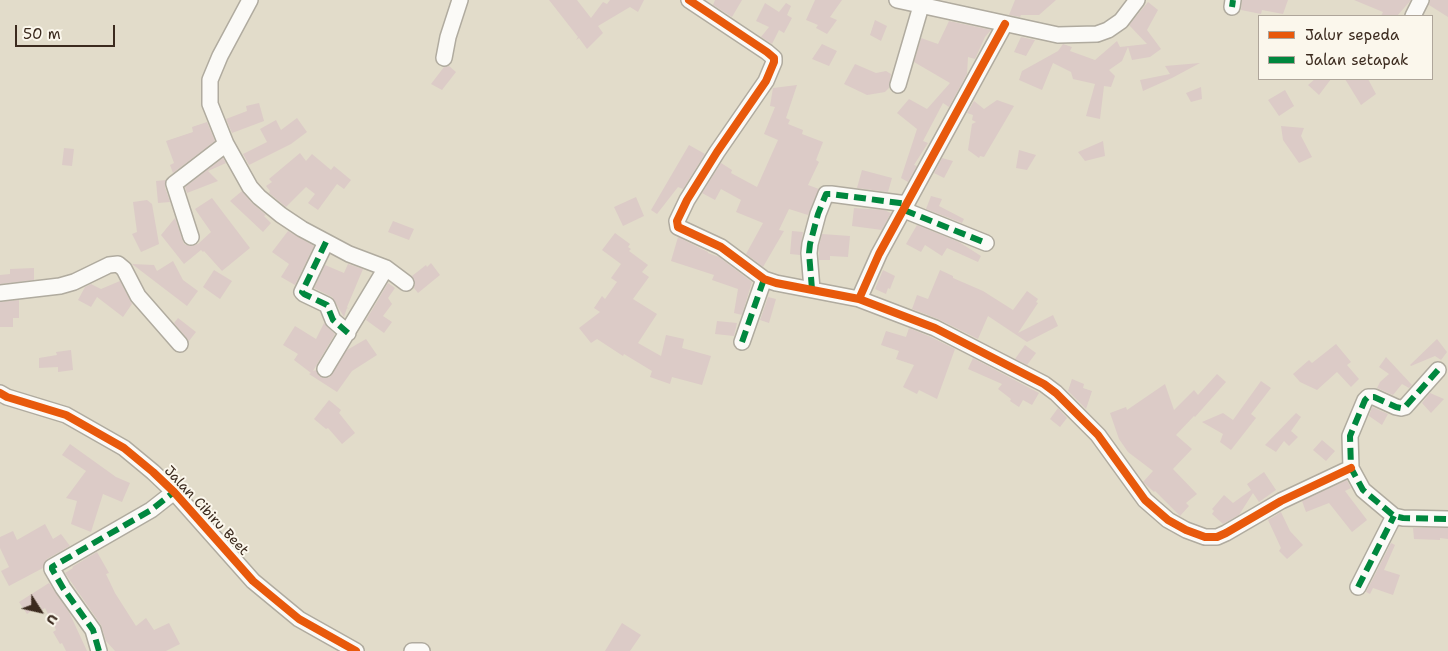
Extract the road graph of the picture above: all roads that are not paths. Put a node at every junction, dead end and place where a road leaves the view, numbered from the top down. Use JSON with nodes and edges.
{"nodes":[{"id":1,"x":250,"y":0,"type":"edge"},
{"id":2,"x":460,"y":0,"type":"edge"},
{"id":3,"x":689,"y":0,"type":"edge"},
{"id":4,"x":897,"y":0,"type":"edge"},
{"id":5,"x":1137,"y":0,"type":"edge"},
{"id":6,"x":1421,"y":0,"type":"edge"},
{"id":7,"x":921,"y":6,"type":"junction"},
{"id":8,"x":1413,"y":15,"type":"edge"},
{"id":9,"x":1005,"y":24,"type":"junction"},
{"id":10,"x":444,"y":58,"type":"dead end"},
{"id":11,"x":898,"y":85,"type":"dead end"},
{"id":12,"x":226,"y":144,"type":"junction"},
{"id":13,"x":905,"y":207,"type":"junction"},
{"id":14,"x":191,"y":238,"type":"dead end"},
{"id":15,"x":326,"y":242,"type":"junction"},
{"id":16,"x":986,"y":243,"type":"dead end"},
{"id":17,"x":386,"y":268,"type":"junction"},
{"id":18,"x":764,"y":279,"type":"junction"},
{"id":19,"x":406,"y":283,"type":"dead end"},
{"id":20,"x":812,"y":289,"type":"junction"},
{"id":21,"x":0,"y":293,"type":"edge"},
{"id":22,"x":859,"y":299,"type":"junction"},
{"id":23,"x":348,"y":332,"type":"junction"},
{"id":24,"x":742,"y":342,"type":"dead end"},
{"id":25,"x":180,"y":344,"type":"dead end"},
{"id":26,"x":325,"y":369,"type":"dead end"},
{"id":27,"x":1438,"y":370,"type":"dead end"},
{"id":28,"x":0,"y":393,"type":"edge"},
{"id":29,"x":1352,"y":468,"type":"junction"},
{"id":30,"x":174,"y":492,"type":"junction"},
{"id":31,"x":1394,"y":516,"type":"junction"},
{"id":32,"x":1448,"y":519,"type":"edge"},
{"id":33,"x":1358,"y":587,"type":"dead end"},
{"id":34,"x":99,"y":651,"type":"edge"},
{"id":35,"x":356,"y":651,"type":"edge"},
{"id":36,"x":412,"y":651,"type":"edge"},
{"id":37,"x":422,"y":651,"type":"edge"}],
"edges":[{"from":1,"to":12,"type":"street"},
{"from":2,"to":10,"type":"street"},
{"from":3,"to":18,"type":"street"},
{"from":4,"to":7,"type":"street"},
{"from":5,"to":9,"type":"street"},
{"from":6,"to":8,"type":"street"},
{"from":7,"to":9,"type":"street"},
{"from":7,"to":11,"type":"street"},
{"from":9,"to":13,"type":"street"},
{"from":12,"to":14,"type":"street"},
{"from":12,"to":15,"type":"street"},
{"from":13,"to":16,"type":"street"},
{"from":13,"to":20,"type":"street"},
{"from":13,"to":22,"type":"street"},
{"from":15,"to":17,"type":"street"},
{"from":15,"to":23,"type":"street"},
{"from":17,"to":19,"type":"street"},
{"from":17,"to":23,"type":"street"},
{"from":18,"to":20,"type":"street"},
{"from":18,"to":24,"type":"street"},
{"from":20,"to":22,"type":"street"},
{"from":21,"to":25,"type":"street"},
{"from":22,"to":29,"type":"street"},
{"from":23,"to":26,"type":"street"},
{"from":27,"to":29,"type":"street"},
{"from":28,"to":30,"type":"street","name":"Jalan Cibiru Beet"},
{"from":29,"to":31,"type":"street"},
{"from":30,"to":34,"type":"street"},
{"from":30,"to":35,"type":"street","name":"Jalan Cibiru Beet"},
{"from":31,"to":32,"type":"street"},
{"from":31,"to":33,"type":"street"},
{"from":36,"to":37,"type":"street"}]}
